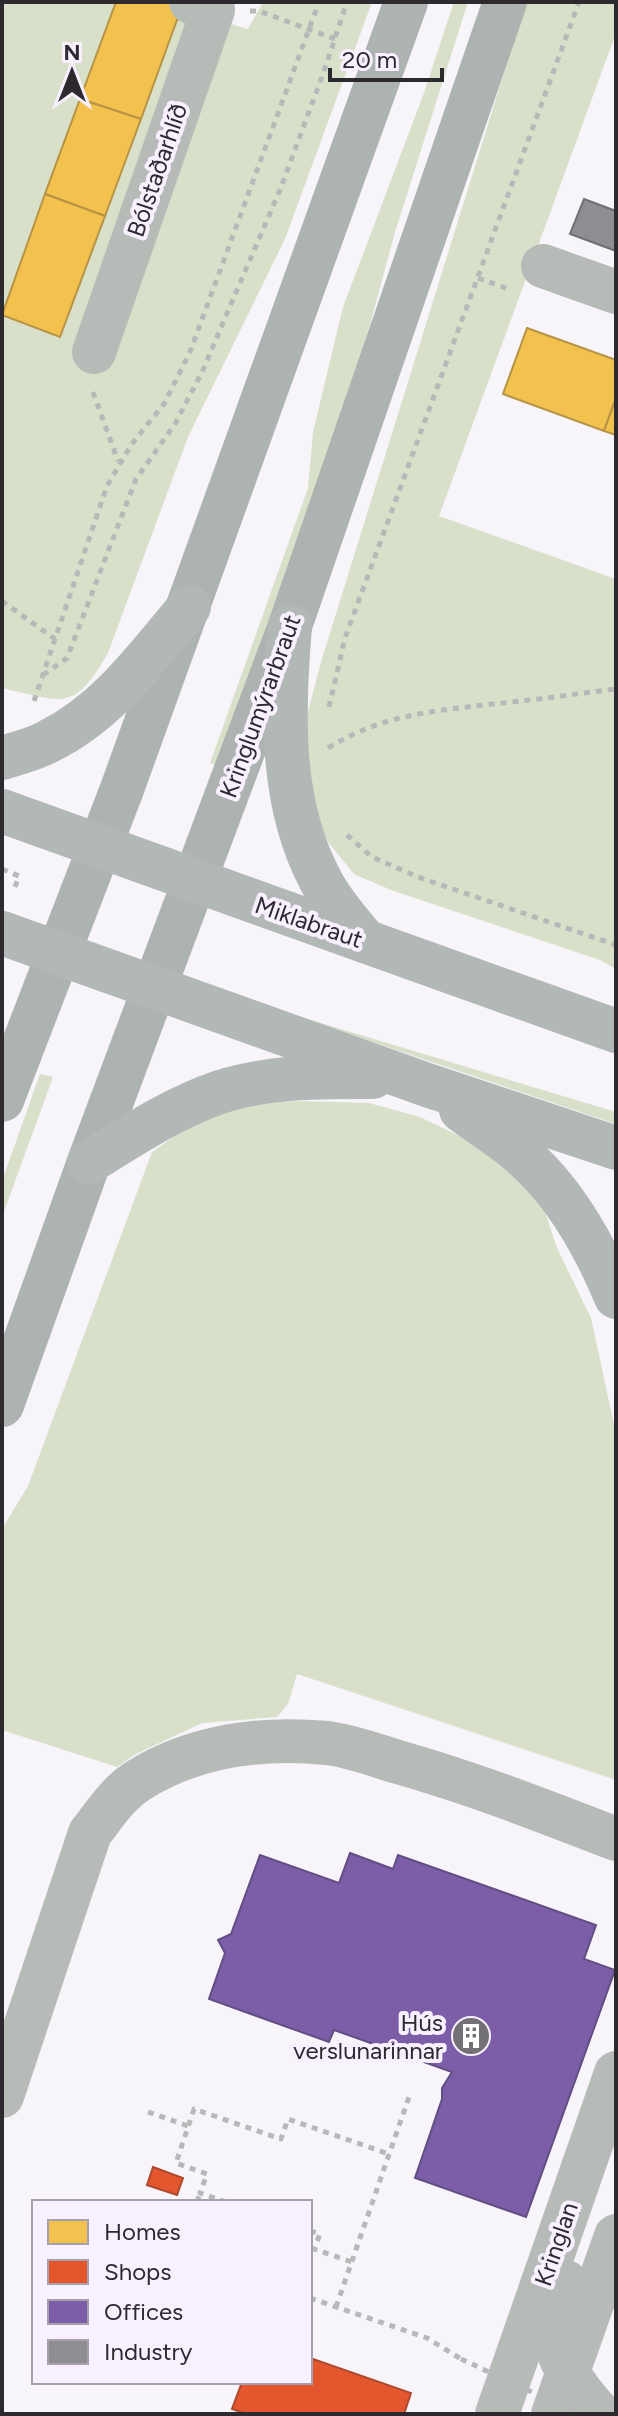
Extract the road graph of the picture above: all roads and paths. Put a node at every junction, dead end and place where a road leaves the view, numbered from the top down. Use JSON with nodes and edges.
{"nodes":[{"id":1,"x":319,"y":2,"type":"edge"},
{"id":2,"x":347,"y":2,"type":"edge"},
{"id":3,"x":406,"y":2,"type":"edge"},
{"id":4,"x":505,"y":2,"type":"edge"},
{"id":5,"x":579,"y":2,"type":"edge"},
{"id":6,"x":202,"y":6,"type":"edge"},
{"id":7,"x":309,"y":30,"type":"junction"},
{"id":8,"x":335,"y":39,"type":"junction"},
{"id":9,"x":543,"y":266,"type":"dead end"},
{"id":10,"x":616,"y":292,"type":"edge"},
{"id":11,"x":94,"y":352,"type":"joint"},
{"id":12,"x":119,"y":462,"type":"junction"},
{"id":13,"x":2,"y":601,"type":"edge"},
{"id":14,"x":189,"y":607,"type":"junction"},
{"id":15,"x":290,"y":626,"type":"junction"},
{"id":16,"x":55,"y":639,"type":"junction"},
{"id":17,"x":616,"y":689,"type":"edge"},
{"id":18,"x":326,"y":720,"type":"dead end"},
{"id":19,"x":321,"y":743,"type":"dead end"},
{"id":20,"x":2,"y":758,"type":"edge"},
{"id":21,"x":2,"y":811,"type":"edge"},
{"id":22,"x":342,"y":828,"type":"dead end"},
{"id":23,"x":99,"y":848,"type":"junction"},
{"id":24,"x":2,"y":869,"type":"edge"},
{"id":25,"x":194,"y":881,"type":"junction"},
{"id":26,"x":15,"y":887,"type":"dead end"},
{"id":27,"x":2,"y":933,"type":"edge"},
{"id":28,"x":365,"y":941,"type":"junction"},
{"id":29,"x":616,"y":942,"type":"edge"},
{"id":30,"x":59,"y":953,"type":"junction"},
{"id":31,"x":154,"y":987,"type":"junction"},
{"id":32,"x":616,"y":1031,"type":"edge"},
{"id":33,"x":416,"y":1081,"type":"junction"},
{"id":34,"x":2,"y":1100,"type":"edge"},
{"id":35,"x":616,"y":1148,"type":"edge"},
{"id":36,"x":89,"y":1162,"type":"junction"},
{"id":37,"x":616,"y":1297,"type":"edge"},
{"id":38,"x":2,"y":1405,"type":"edge"},
{"id":39,"x":616,"y":1839,"type":"edge"},
{"id":40,"x":616,"y":2073,"type":"edge"},
{"id":41,"x":2,"y":2096,"type":"edge"},
{"id":42,"x":409,"y":2097,"type":"dead end"},
{"id":43,"x":148,"y":2112,"type":"dead end"},
{"id":44,"x":601,"y":2116,"type":"junction"},
{"id":45,"x":188,"y":2126,"type":"junction"},
{"id":46,"x":389,"y":2154,"type":"junction"},
{"id":47,"x":200,"y":2193,"type":"junction"},
{"id":48,"x":198,"y":2200,"type":"edge"},
{"id":49,"x":220,"y":2200,"type":"edge"},
{"id":50,"x":312,"y":2232,"type":"edge"},
{"id":51,"x":616,"y":2236,"type":"edge"},
{"id":52,"x":352,"y":2262,"type":"junction"},
{"id":53,"x":598,"y":2288,"type":"junction"},
{"id":54,"x":312,"y":2299,"type":"edge"},
{"id":55,"x":336,"y":2307,"type":"junction"},
{"id":56,"x":616,"y":2340,"type":"edge"},
{"id":57,"x":576,"y":2399,"type":"edge"},
{"id":58,"x":616,"y":2406,"type":"edge"},
{"id":59,"x":497,"y":2414,"type":"edge"}],
"edges":[{"from":1,"to":7,"type":"path"},
{"from":2,"to":8,"type":"path"},
{"from":3,"to":14,"type":"main road"},
{"from":4,"to":15,"type":"main road","name":"Kringlumýrarbraut"},
{"from":5,"to":18,"type":"path"},
{"from":6,"to":7,"type":"path"},
{"from":6,"to":11,"type":"street","name":"Bólstaðarhlíð"},
{"from":7,"to":8,"type":"path"},
{"from":7,"to":12,"type":"path"},
{"from":8,"to":16,"type":"path"},
{"from":9,"to":10,"type":"street"},
{"from":11,"to":12,"type":"path"},
{"from":12,"to":16,"type":"path"},
{"from":13,"to":16,"type":"path"},
{"from":14,"to":20,"type":"highway"},
{"from":14,"to":23,"type":"main road"},
{"from":15,"to":25,"type":"main road","name":"Kringlumýrarbraut"},
{"from":15,"to":28,"type":"highway"},
{"from":17,"to":19,"type":"path"},
{"from":21,"to":23,"type":"highway","name":"Miklabraut"},
{"from":22,"to":29,"type":"path"},
{"from":23,"to":25,"type":"highway","name":"Miklabraut"},
{"from":23,"to":30,"type":"main road"},
{"from":24,"to":26,"type":"path"},
{"from":25,"to":28,"type":"highway","name":"Miklabraut"},
{"from":25,"to":31,"type":"main road","name":"Kringlumýrarbraut"},
{"from":27,"to":30,"type":"highway"},
{"from":28,"to":32,"type":"highway","name":"Miklabraut"},
{"from":30,"to":31,"type":"highway"},
{"from":30,"to":34,"type":"main road"},
{"from":31,"to":33,"type":"highway"},
{"from":31,"to":36,"type":"main road","name":"Kringlumýrarbraut"},
{"from":33,"to":35,"type":"highway"},
{"from":33,"to":36,"type":"highway"},
{"from":33,"to":37,"type":"highway"},
{"from":36,"to":38,"type":"main road","name":"Kringlumýrarbraut"},
{"from":39,"to":41,"type":"street"},
{"from":40,"to":44,"type":"street","name":"Kringlan"},
{"from":42,"to":46,"type":"path"},
{"from":43,"to":45,"type":"path"},
{"from":44,"to":57,"type":"street"},
{"from":44,"to":59,"type":"street","name":"Kringlan"},
{"from":45,"to":46,"type":"path"},
{"from":45,"to":47,"type":"path"},
{"from":46,"to":52,"type":"path"},
{"from":47,"to":48,"type":"path"},
{"from":47,"to":49,"type":"path"},
{"from":50,"to":52,"type":"path"},
{"from":51,"to":53,"type":"street"},
{"from":52,"to":55,"type":"path"},
{"from":53,"to":56,"type":"street"},
{"from":53,"to":57,"type":"street"},
{"from":54,"to":55,"type":"path"},
{"from":55,"to":57,"type":"path","bridge":true},
{"from":57,"to":58,"type":"street"}]}
